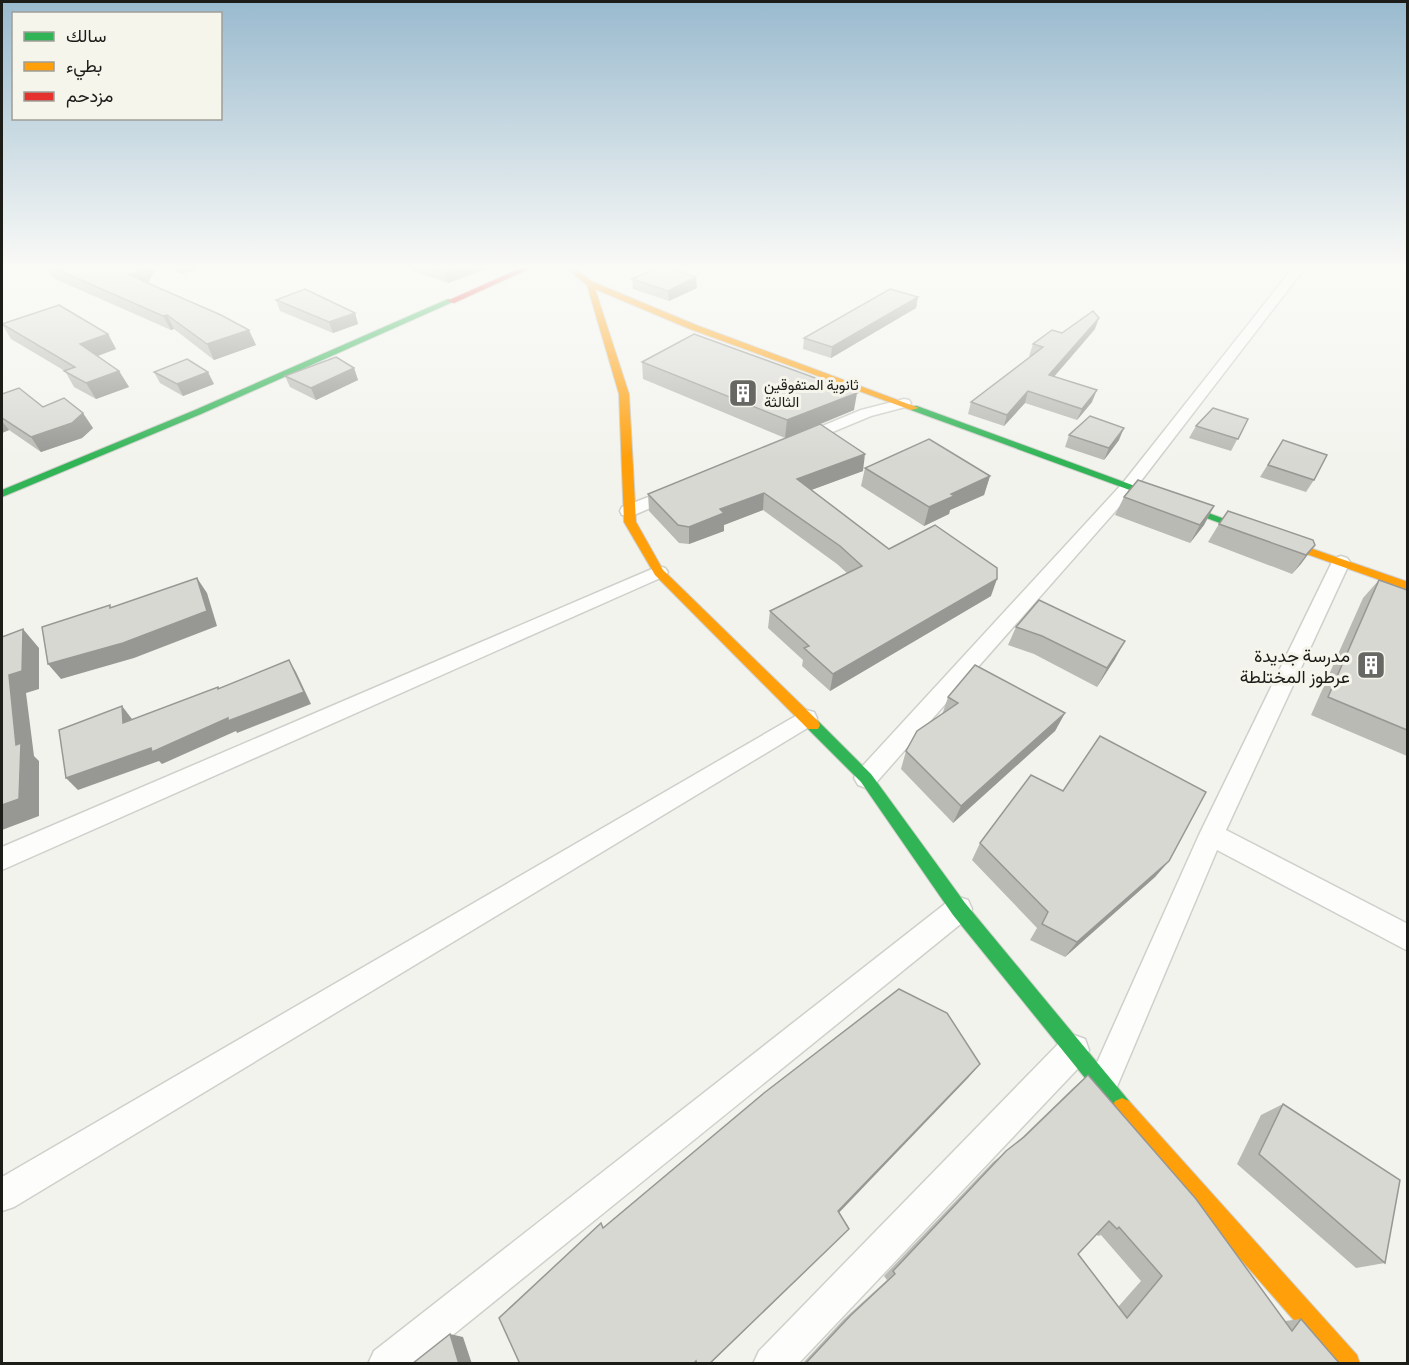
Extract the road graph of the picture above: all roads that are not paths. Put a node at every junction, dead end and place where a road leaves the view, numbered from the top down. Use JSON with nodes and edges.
{"nodes":[{"id":1,"x":380,"y":333,"type":"edge"},
{"id":2,"x":605,"y":333,"type":"edge"},
{"id":3,"x":709,"y":333,"type":"edge"},
{"id":4,"x":1248,"y":333,"type":"edge"},
{"id":5,"x":865,"y":389,"type":"junction"},
{"id":6,"x":904,"y":403,"type":"junction"},
{"id":7,"x":866,"y":413,"type":"junction"},
{"id":8,"x":791,"y":444,"type":"edge"},
{"id":9,"x":693,"y":484,"type":"edge"},
{"id":10,"x":1128,"y":487,"type":"junction"},
{"id":11,"x":2,"y":494,"type":"edge"},
{"id":12,"x":628,"y":511,"type":"junction"},
{"id":13,"x":1341,"y":562,"type":"junction"},
{"id":14,"x":658,"y":572,"type":"junction"},
{"id":15,"x":1407,"y":586,"type":"edge"},
{"id":16,"x":806,"y":718,"type":"junction"},
{"id":17,"x":866,"y":778,"type":"junction"},
{"id":18,"x":1211,"y":835,"type":"junction"},
{"id":19,"x":2,"y":859,"type":"edge"},
{"id":20,"x":959,"y":909,"type":"junction"},
{"id":21,"x":1407,"y":938,"type":"edge"},
{"id":22,"x":1074,"y":1050,"type":"junction"},
{"id":23,"x":1102,"y":1085,"type":"junction"},
{"id":24,"x":2,"y":1195,"type":"edge"},
{"id":25,"x":387,"y":1364,"type":"edge"},
{"id":26,"x":772,"y":1364,"type":"edge"},
{"id":27,"x":1348,"y":1364,"type":"edge"}],
"edges":[{"from":1,"to":11,"type":"street"},
{"from":2,"to":12,"type":"street"},
{"from":3,"to":5,"type":"street"},
{"from":4,"to":10,"type":"street"},
{"from":5,"to":6,"type":"street"},
{"from":5,"to":7,"type":"street"},
{"from":6,"to":7,"type":"street"},
{"from":6,"to":10,"type":"street"},
{"from":7,"to":8,"type":"street"},
{"from":9,"to":12,"type":"street"},
{"from":10,"to":13,"type":"street"},
{"from":10,"to":17,"type":"street"},
{"from":12,"to":14,"type":"street"},
{"from":13,"to":15,"type":"street"},
{"from":13,"to":18,"type":"street"},
{"from":14,"to":16,"type":"street"},
{"from":14,"to":19,"type":"street"},
{"from":16,"to":17,"type":"street"},
{"from":16,"to":24,"type":"street"},
{"from":17,"to":20,"type":"street"},
{"from":18,"to":21,"type":"street"},
{"from":18,"to":23,"type":"street"},
{"from":20,"to":22,"type":"street"},
{"from":20,"to":25,"type":"street"},
{"from":22,"to":23,"type":"street"},
{"from":22,"to":26,"type":"street"},
{"from":23,"to":27,"type":"street"}]}
